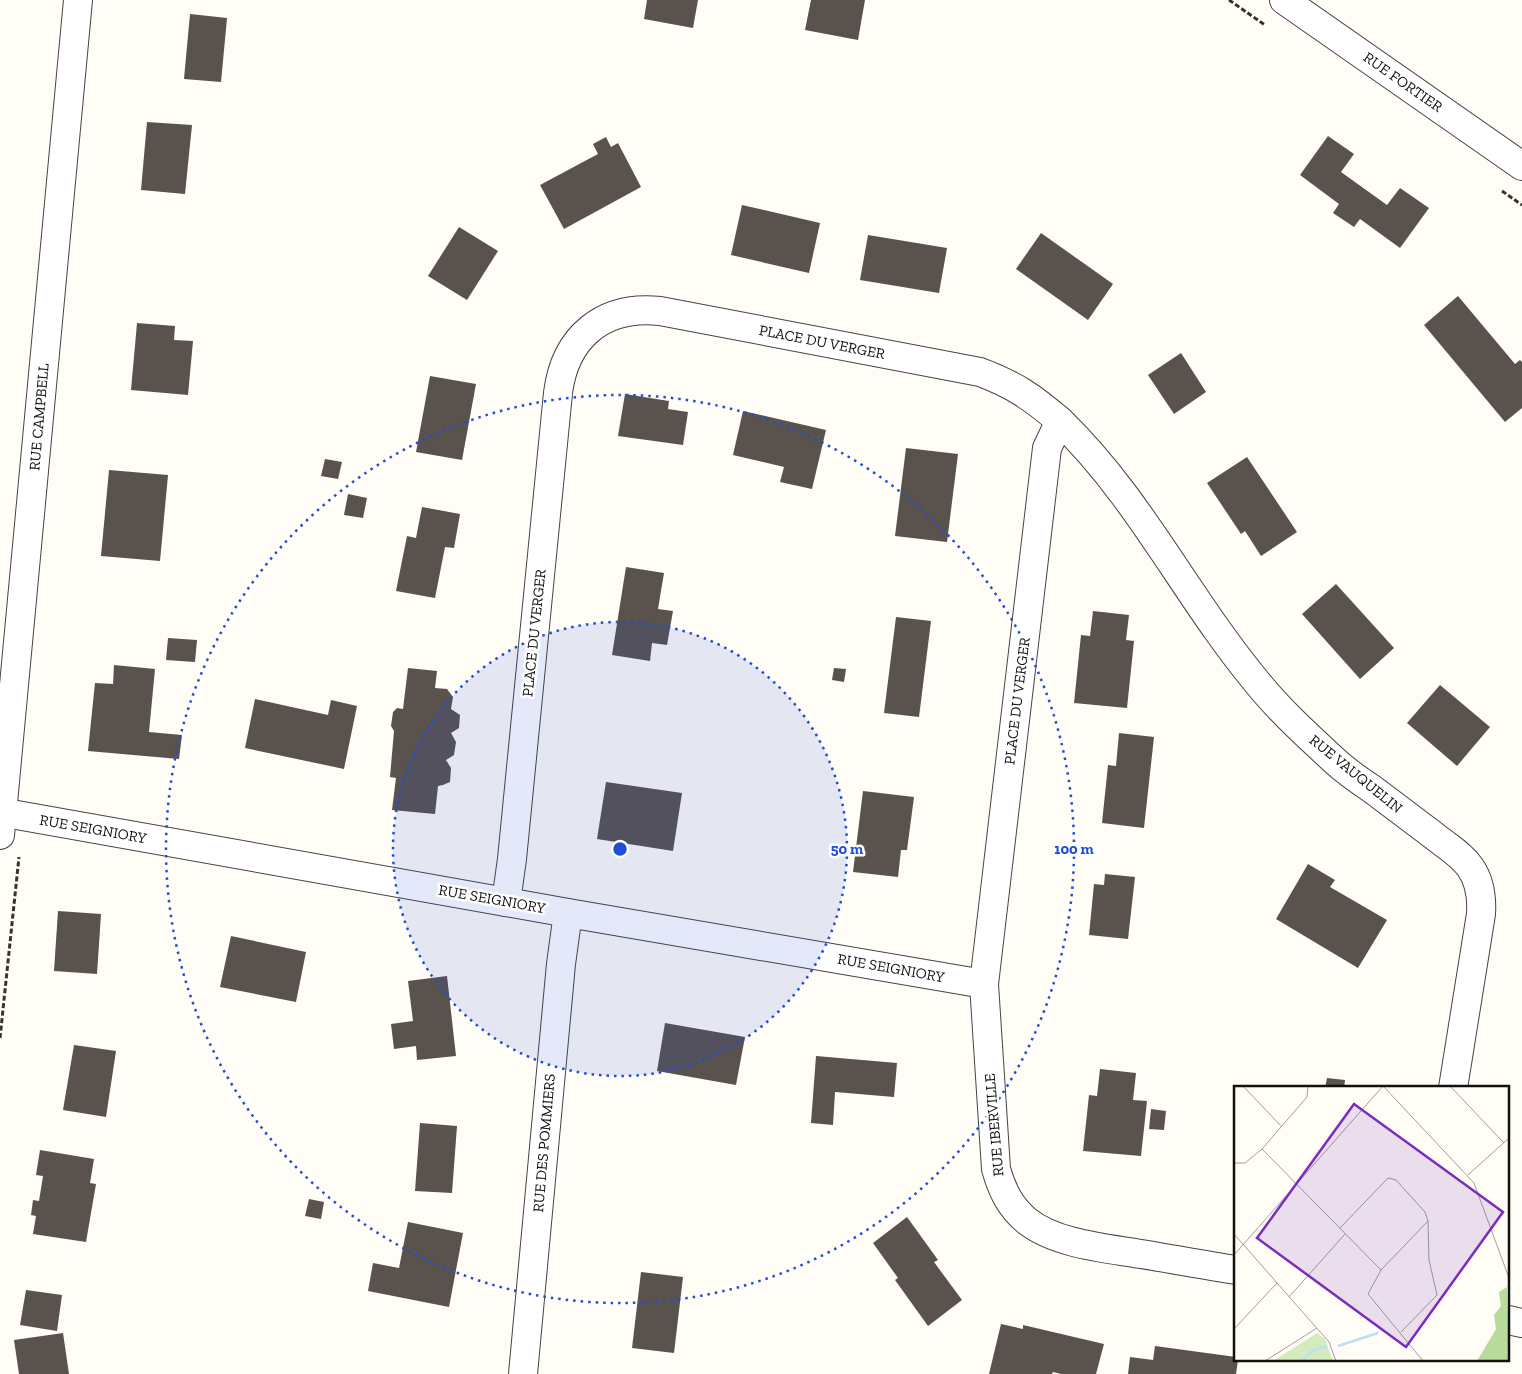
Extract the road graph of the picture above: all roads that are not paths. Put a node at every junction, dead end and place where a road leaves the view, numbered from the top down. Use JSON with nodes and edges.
{"nodes":[{"id":1,"x":78,"y":0,"type":"edge"},
{"id":2,"x":1284,"y":0,"type":"edge"},
{"id":3,"x":1522,"y":166,"type":"edge"},
{"id":4,"x":1060,"y":421,"type":"junction"},
{"id":5,"x":1,"y":820,"type":"edge"},
{"id":6,"x":506,"y":902,"type":"junction"},
{"id":7,"x":568,"y":913,"type":"junction"},
{"id":8,"x":984,"y":984,"type":"junction"},
{"id":9,"x":1453,"y":1086,"type":"edge"},
{"id":10,"x":1234,"y":1270,"type":"edge"},
{"id":11,"x":523,"y":1374,"type":"edge"}],
"edges":[{"from":1,"to":5,"type":"street","name":"RUE CAMPBELL"},
{"from":2,"to":3,"type":"street","name":"RUE FORTIER"},
{"from":4,"to":6,"type":"street","name":"PLACE DU VERGER"},
{"from":4,"to":8,"type":"street","name":"PLACE DU VERGER"},
{"from":4,"to":9,"type":"street","name":"RUE VAUQUELIN"},
{"from":5,"to":6,"type":"street","name":"RUE SEIGNIORY"},
{"from":6,"to":7,"type":"street","name":"RUE SEIGNIORY"},
{"from":7,"to":8,"type":"street","name":"RUE SEIGNIORY"},
{"from":7,"to":11,"type":"street","name":"RUE DES POMMIERS"},
{"from":8,"to":10,"type":"street","name":"RUE IBERVILLE"}]}
